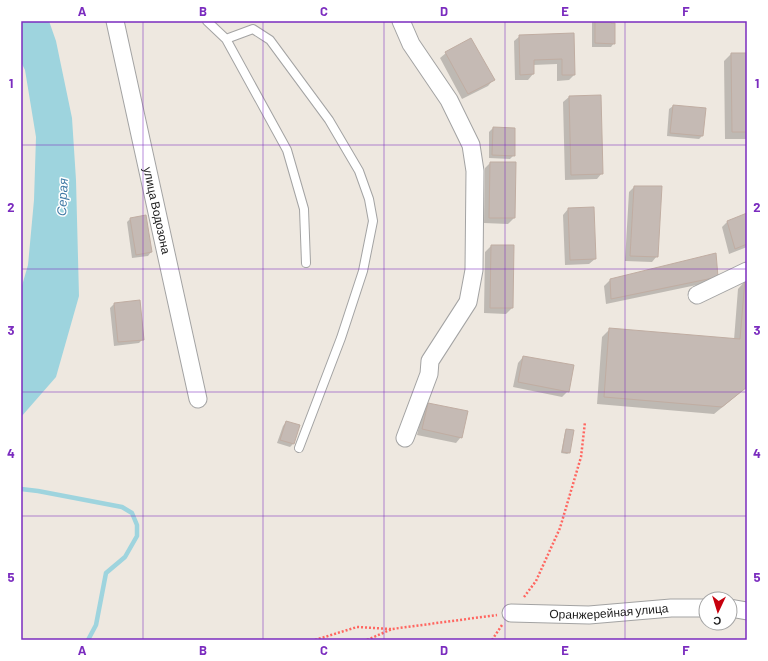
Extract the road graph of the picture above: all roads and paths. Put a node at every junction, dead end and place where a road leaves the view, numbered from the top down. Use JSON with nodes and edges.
{"nodes":[{"id":1,"x":115,"y":21,"type":"edge"},
{"id":2,"x":207,"y":21,"type":"edge"},
{"id":3,"x":401,"y":21,"type":"edge"},
{"id":4,"x":226,"y":40,"type":"junction"},
{"id":5,"x":306,"y":263,"type":"dead end"},
{"id":6,"x":747,"y":271,"type":"edge"},
{"id":7,"x":697,"y":295,"type":"dead end"},
{"id":8,"x":198,"y":399,"type":"dead end"},
{"id":9,"x":585,"y":422,"type":"dead end"},
{"id":10,"x":405,"y":438,"type":"dead end"},
{"id":11,"x":299,"y":448,"type":"dead end"},
{"id":12,"x":698,"y":608,"type":"edge"},
{"id":13,"x":511,"y":613,"type":"junction"},
{"id":14,"x":392,"y":629,"type":"junction"},
{"id":15,"x":315,"y":640,"type":"edge"},
{"id":16,"x":367,"y":640,"type":"edge"},
{"id":17,"x":492,"y":640,"type":"edge"}],
"edges":[{"from":1,"to":8,"type":"street","name":"улица Водозона"},
{"from":2,"to":4,"type":"lane"},
{"from":3,"to":10,"type":"street"},
{"from":4,"to":5,"type":"lane"},
{"from":4,"to":11,"type":"lane"},
{"from":6,"to":7,"type":"street"},
{"from":9,"to":13,"type":"path"},
{"from":12,"to":13,"type":"street","name":"Оранжерейная улица"},
{"from":13,"to":14,"type":"path"},
{"from":13,"to":17,"type":"path"},
{"from":14,"to":15,"type":"path"},
{"from":14,"to":16,"type":"path"}]}
